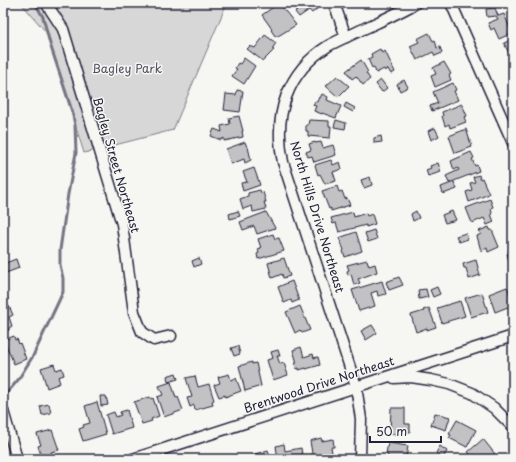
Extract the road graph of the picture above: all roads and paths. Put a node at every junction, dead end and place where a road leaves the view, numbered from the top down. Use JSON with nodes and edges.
{"nodes":[{"id":1,"x":46,"y":3,"type":"edge"},
{"id":2,"x":334,"y":3,"type":"edge"},
{"id":3,"x":416,"y":3,"type":"edge"},
{"id":4,"x":451,"y":3,"type":"edge"},
{"id":5,"x":346,"y":37,"type":"junction"},
{"id":6,"x":513,"y":143,"type":"edge"},
{"id":7,"x":171,"y":336,"type":"dead end"},
{"id":8,"x":513,"y":336,"type":"edge"},
{"id":9,"x":385,"y":377,"type":"junction"},
{"id":10,"x":356,"y":386,"type":"junction"},
{"id":11,"x":3,"y":411,"type":"edge"},
{"id":12,"x":513,"y":427,"type":"edge"},
{"id":13,"x":17,"y":459,"type":"edge"},
{"id":14,"x":133,"y":459,"type":"edge"},
{"id":15,"x":360,"y":459,"type":"edge"}],
"edges":[{"from":1,"to":7,"type":"street","name":"Bagley Street Northeast"},
{"from":2,"to":5,"type":"street"},
{"from":3,"to":5,"type":"street","name":"North Hills Drive Northeast"},
{"from":4,"to":6,"type":"street"},
{"from":5,"to":10,"type":"street","name":"North Hills Drive Northeast"},
{"from":8,"to":9,"type":"street","name":"Brentwood Drive Northeast"},
{"from":9,"to":10,"type":"street","name":"Brentwood Drive Northeast"},
{"from":9,"to":12,"type":"street"},
{"from":10,"to":14,"type":"street","name":"Brentwood Drive Northeast"},
{"from":10,"to":15,"type":"street","name":"North Hills Drive Northeast"},
{"from":11,"to":13,"type":"street"}]}
